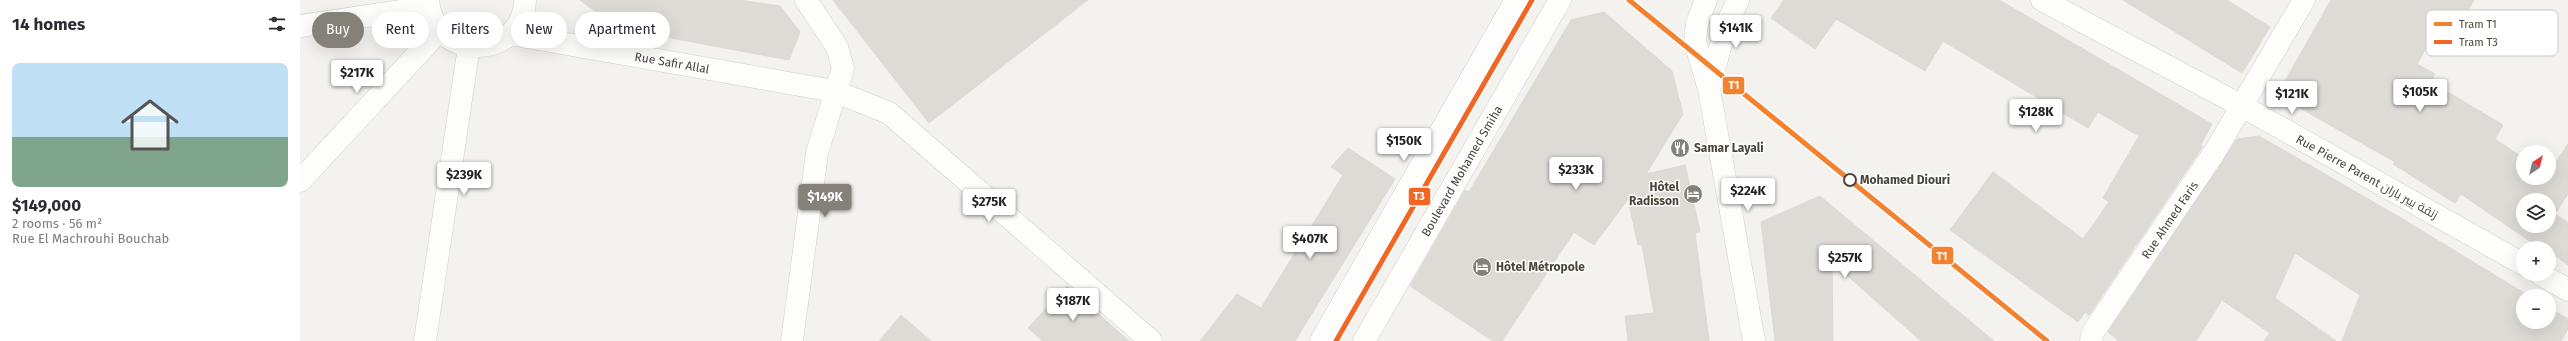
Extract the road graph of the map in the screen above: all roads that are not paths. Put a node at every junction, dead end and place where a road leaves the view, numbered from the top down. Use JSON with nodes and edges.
{"nodes":[{"id":1,"x":524,"y":0,"type":"edge"},
{"id":2,"x":806,"y":0,"type":"edge"},
{"id":3,"x":1516,"y":0,"type":"edge"},
{"id":4,"x":1560,"y":0,"type":"edge"},
{"id":5,"x":1706,"y":0,"type":"edge"},
{"id":6,"x":1738,"y":0,"type":"edge"},
{"id":7,"x":2042,"y":0,"type":"edge"},
{"id":8,"x":2304,"y":0,"type":"edge"},
{"id":9,"x":428,"y":4,"type":"edge"},
{"id":10,"x":437,"y":24,"type":"edge"},
{"id":11,"x":300,"y":26,"type":"edge"},
{"id":12,"x":437,"y":33,"type":"edge"},
{"id":13,"x":510,"y":34,"type":"junction"},
{"id":14,"x":503,"y":38,"type":"edge"},
{"id":15,"x":469,"y":48,"type":"edge"},
{"id":16,"x":1709,"y":89,"type":"junction"},
{"id":17,"x":834,"y":91,"type":"junction"},
{"id":18,"x":2242,"y":106,"type":"junction"},
{"id":19,"x":300,"y":181,"type":"edge"},
{"id":20,"x":2516,"y":260,"type":"edge"},
{"id":21,"x":2552,"y":281,"type":"edge"},
{"id":22,"x":2568,"y":290,"type":"edge"},
{"id":23,"x":2092,"y":336,"type":"edge"},
{"id":24,"x":425,"y":341,"type":"edge"},
{"id":25,"x":792,"y":341,"type":"edge"},
{"id":26,"x":1151,"y":341,"type":"edge"},
{"id":27,"x":1321,"y":341,"type":"edge"},
{"id":28,"x":1364,"y":341,"type":"edge"},
{"id":29,"x":1754,"y":341,"type":"edge"}],
"edges":[{"from":1,"to":13,"type":"street"},
{"from":2,"to":17,"type":"street"},
{"from":3,"to":27,"type":"street"},
{"from":4,"to":28,"type":"street","name":"Boulevard Mohamed Smiha"},
{"from":5,"to":16,"type":"street"},
{"from":6,"to":16,"type":"street"},
{"from":7,"to":18,"type":"street","name":"Rue Pierre Parent زنقة بيير باران"},
{"from":8,"to":18,"type":"street","name":"Rue Ahmed Faris"},
{"from":9,"to":10,"type":"street"},
{"from":9,"to":11,"type":"street"},
{"from":12,"to":19,"type":"street"},
{"from":13,"to":14,"type":"street"},
{"from":13,"to":17,"type":"street","name":"Rue Safir Allal"},
{"from":15,"to":24,"type":"street"},
{"from":16,"to":29,"type":"street"},
{"from":17,"to":25,"type":"street"},
{"from":17,"to":26,"type":"street","name":"Rue Safir Allal"},
{"from":18,"to":20,"type":"street","name":"Rue Pierre Parent زنقة بيير باران"},
{"from":18,"to":23,"type":"street","name":"Rue Ahmed Faris"},
{"from":21,"to":22,"type":"street"}]}
